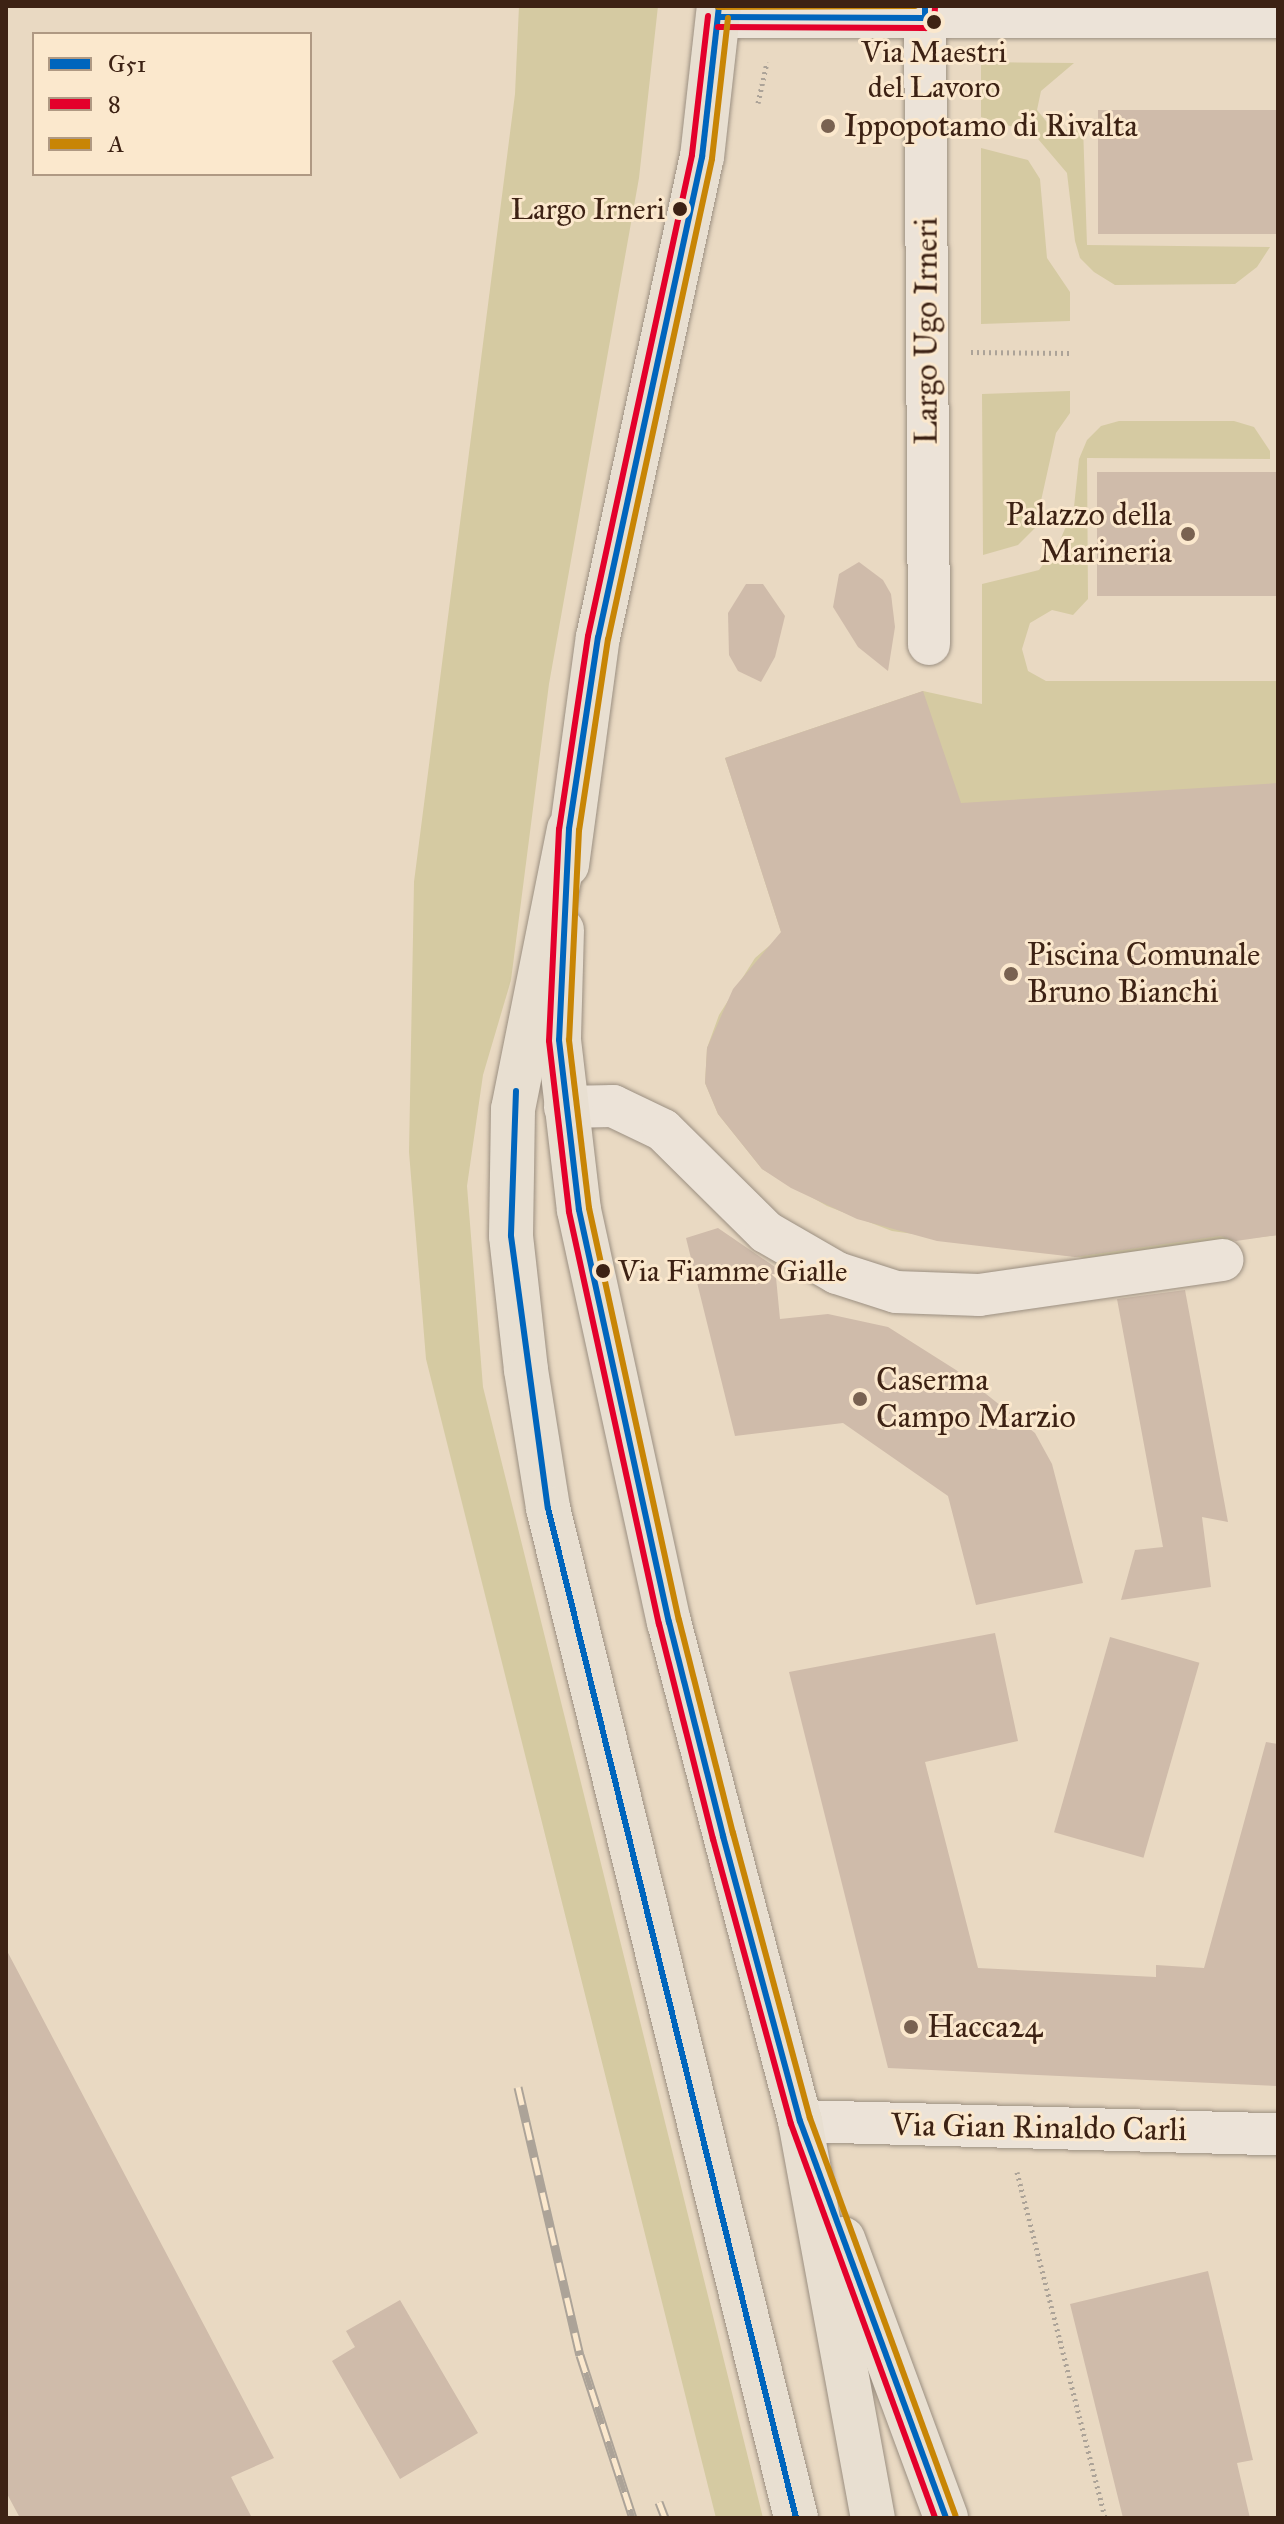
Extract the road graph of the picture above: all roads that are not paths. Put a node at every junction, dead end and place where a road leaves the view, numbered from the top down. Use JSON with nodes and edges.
{"nodes":[{"id":1,"x":718,"y":12,"type":"edge"},
{"id":2,"x":925,"y":12,"type":"edge"},
{"id":3,"x":1278,"y":17,"type":"edge"},
{"id":4,"x":929,"y":644,"type":"dead end"},
{"id":5,"x":569,"y":829,"type":"junction"},
{"id":6,"x":565,"y":1107,"type":"junction"},
{"id":7,"x":1223,"y":1260,"type":"dead end"},
{"id":8,"x":800,"y":2121,"type":"junction"},
{"id":9,"x":1278,"y":2134,"type":"edge"},
{"id":10,"x":796,"y":2518,"type":"edge"},
{"id":11,"x":873,"y":2518,"type":"edge"},
{"id":12,"x":946,"y":2518,"type":"edge"}],
"edges":[{"from":1,"to":2,"type":"street"},
{"from":1,"to":5,"type":"main road"},
{"from":2,"to":3,"type":"street"},
{"from":2,"to":4,"type":"street","name":"Largo Ugo Irneri"},
{"from":5,"to":6,"type":"main road"},
{"from":5,"to":10,"type":"main road"},
{"from":6,"to":7,"type":"street"},
{"from":6,"to":8,"type":"main road"},
{"from":8,"to":9,"type":"street","name":"Via Gian Rinaldo Carli"},
{"from":8,"to":11,"type":"main road"},
{"from":8,"to":12,"type":"main road"}]}
